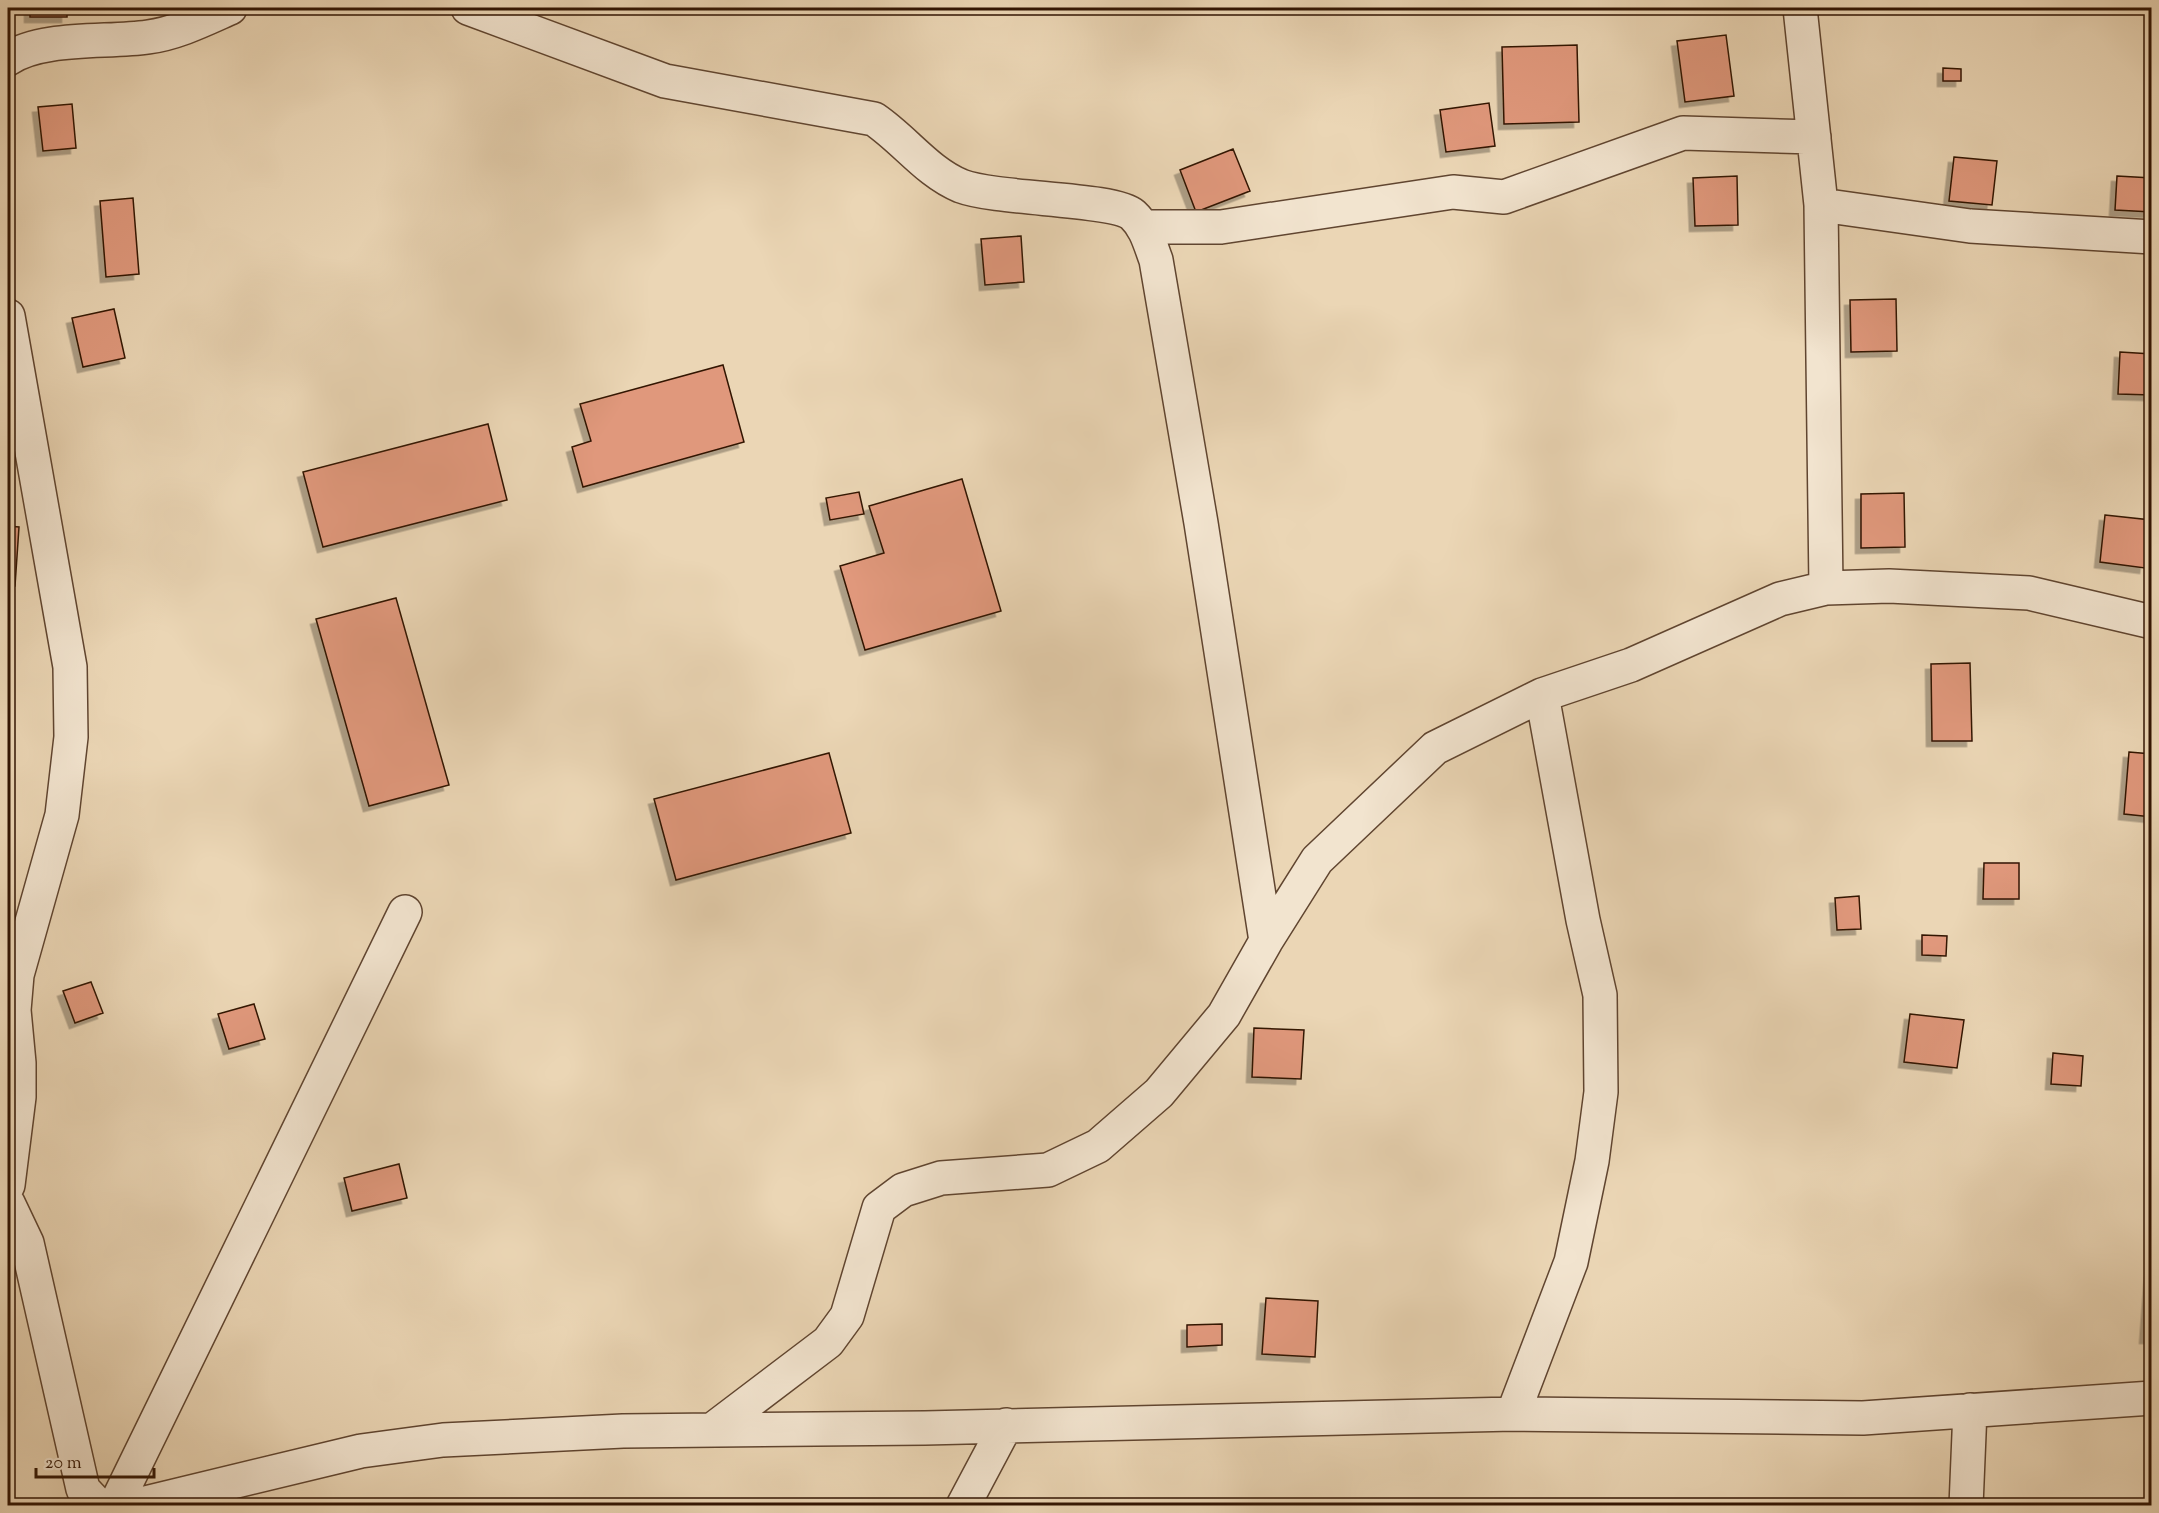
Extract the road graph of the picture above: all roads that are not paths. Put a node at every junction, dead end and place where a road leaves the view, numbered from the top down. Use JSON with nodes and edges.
{"nodes":[{"id":1,"x":230,"y":8,"type":"edge"},
{"id":2,"x":468,"y":8,"type":"edge"},
{"id":3,"x":1800,"y":8,"type":"edge"},
{"id":4,"x":8,"y":59,"type":"edge"},
{"id":5,"x":1814,"y":137,"type":"junction"},
{"id":6,"x":1821,"y":205,"type":"junction"},
{"id":7,"x":1144,"y":227,"type":"junction"},
{"id":8,"x":2151,"y":237,"type":"edge"},
{"id":9,"x":8,"y":316,"type":"edge"},
{"id":10,"x":1826,"y":588,"type":"junction"},
{"id":11,"x":2151,"y":622,"type":"edge"},
{"id":12,"x":1542,"y":695,"type":"junction"},
{"id":13,"x":405,"y":912,"type":"dead end"},
{"id":14,"x":1266,"y":940,"type":"junction"},
{"id":15,"x":8,"y":1185,"type":"edge"},
{"id":16,"x":8,"y":1203,"type":"edge"},
{"id":17,"x":2151,"y":1398,"type":"edge"},
{"id":18,"x":1970,"y":1410,"type":"junction"},
{"id":19,"x":1513,"y":1414,"type":"junction"},
{"id":20,"x":1006,"y":1425,"type":"junction"},
{"id":21,"x":712,"y":1430,"type":"junction"},
{"id":22,"x":99,"y":1506,"type":"edge"},
{"id":23,"x":116,"y":1506,"type":"edge"},
{"id":24,"x":133,"y":1506,"type":"edge"},
{"id":25,"x":963,"y":1506,"type":"edge"},
{"id":26,"x":1966,"y":1506,"type":"edge"}],
"edges":[{"from":1,"to":4,"type":"street"},
{"from":2,"to":7,"type":"street"},
{"from":3,"to":5,"type":"street"},
{"from":5,"to":6,"type":"street"},
{"from":5,"to":7,"type":"street"},
{"from":6,"to":8,"type":"street"},
{"from":6,"to":10,"type":"street"},
{"from":7,"to":14,"type":"street"},
{"from":9,"to":15,"type":"street"},
{"from":10,"to":11,"type":"street"},
{"from":10,"to":12,"type":"street"},
{"from":12,"to":14,"type":"street"},
{"from":12,"to":19,"type":"street"},
{"from":13,"to":23,"type":"street"},
{"from":14,"to":21,"type":"street"},
{"from":16,"to":22,"type":"street"},
{"from":17,"to":18,"type":"street"},
{"from":18,"to":19,"type":"street"},
{"from":18,"to":26,"type":"street"},
{"from":19,"to":20,"type":"street"},
{"from":20,"to":21,"type":"street"},
{"from":20,"to":25,"type":"street"},
{"from":21,"to":24,"type":"street"}]}
